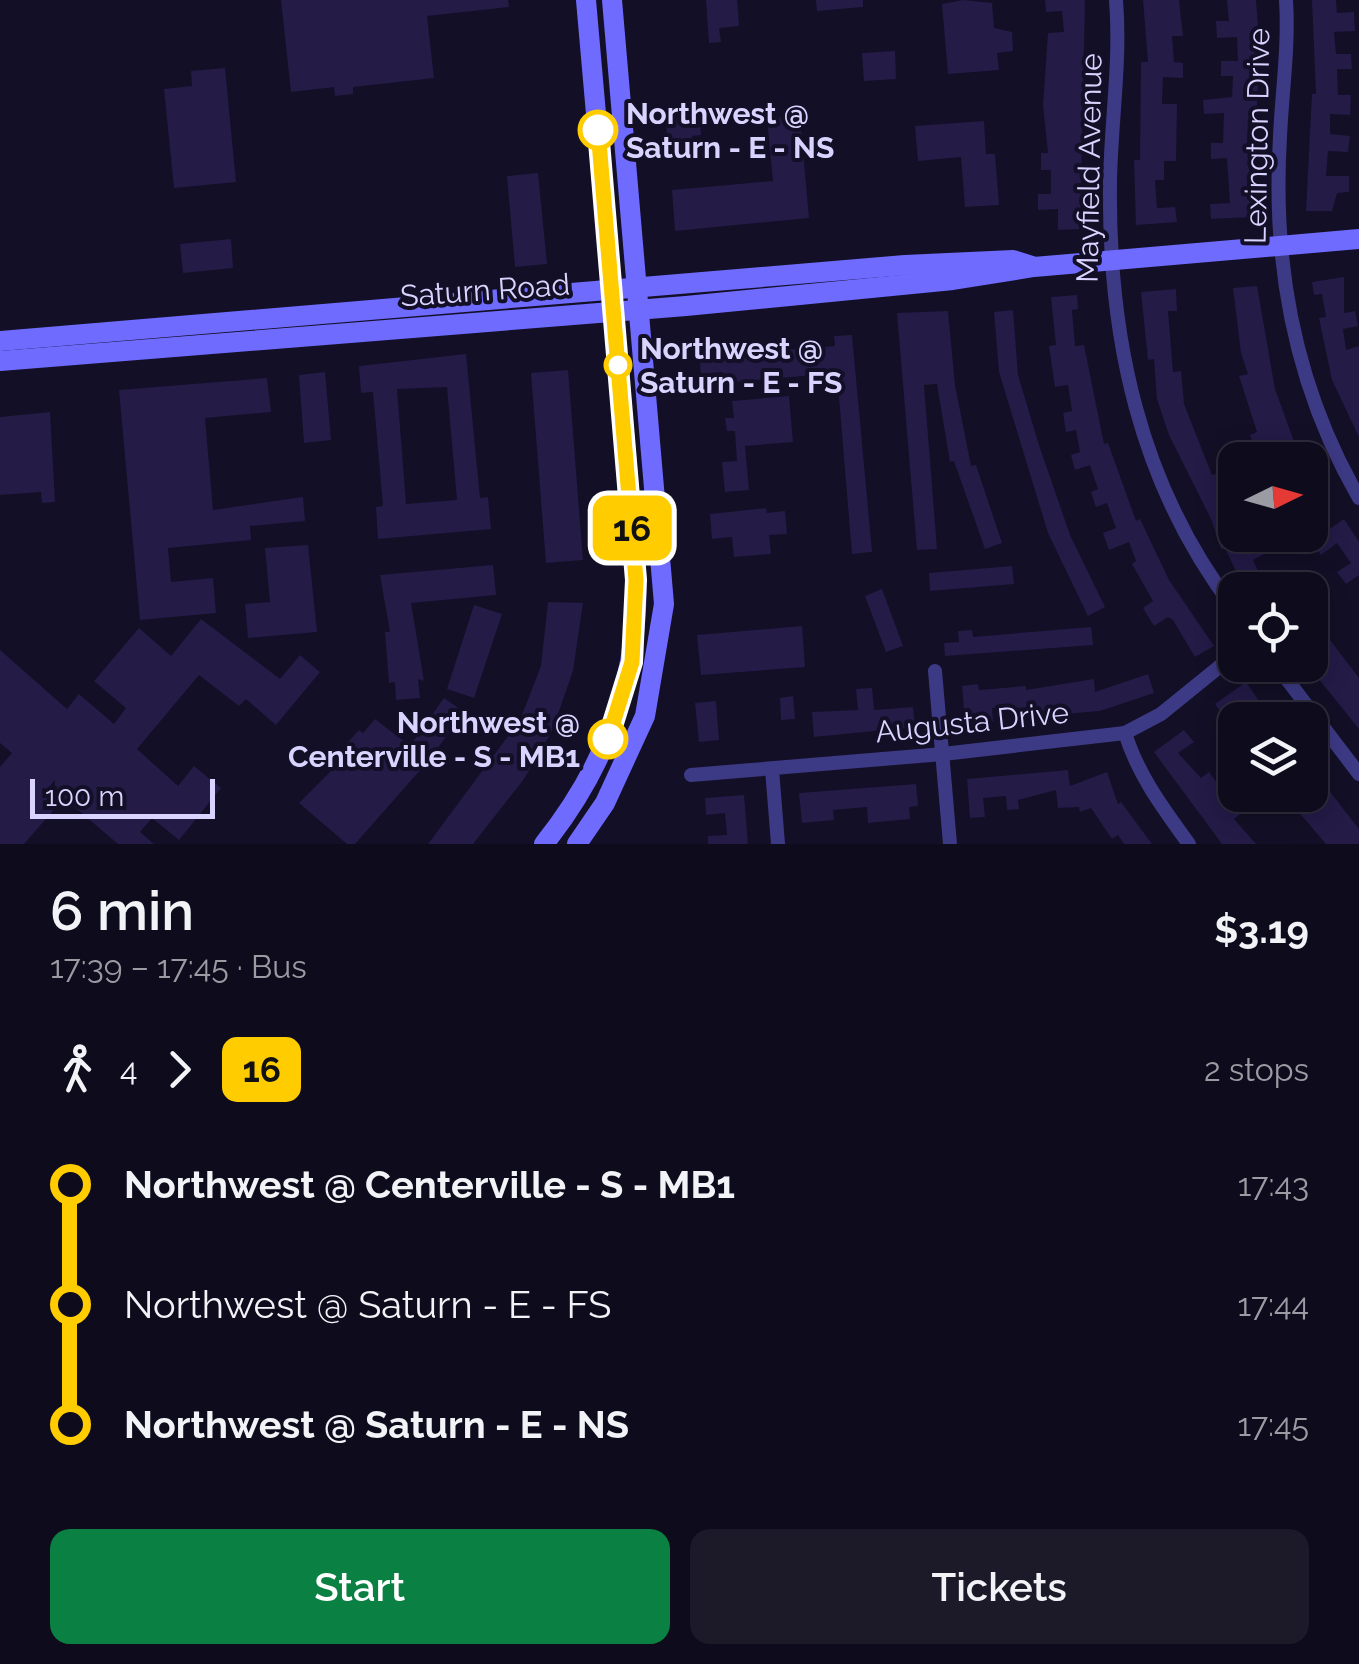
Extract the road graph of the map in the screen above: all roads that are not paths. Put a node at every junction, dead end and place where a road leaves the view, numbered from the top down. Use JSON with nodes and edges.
{"nodes":[{"id":1,"x":586,"y":0,"type":"edge"},
{"id":2,"x":612,"y":0,"type":"edge"},
{"id":3,"x":1116,"y":0,"type":"edge"},
{"id":4,"x":1286,"y":0,"type":"edge"},
{"id":5,"x":1359,"y":239,"type":"edge"},
{"id":6,"x":1282,"y":244,"type":"junction"},
{"id":7,"x":1110,"y":262,"type":"junction"},
{"id":8,"x":641,"y":299,"type":"junction"},
{"id":9,"x":613,"y":301,"type":"junction"},
{"id":10,"x":279,"y":326,"type":"junction"},
{"id":11,"x":0,"y":341,"type":"edge"},
{"id":12,"x":0,"y":361,"type":"edge"},
{"id":13,"x":1359,"y":498,"type":"edge"},
{"id":14,"x":663,"y":579,"type":"junction"},
{"id":15,"x":636,"y":580,"type":"junction"},
{"id":16,"x":1218,"y":584,"type":"edge"},
{"id":17,"x":1218,"y":668,"type":"edge"},
{"id":18,"x":935,"y":672,"type":"dead end"},
{"id":19,"x":1289,"y":682,"type":"edge"},
{"id":20,"x":1125,"y":732,"type":"junction"},
{"id":21,"x":943,"y":754,"type":"junction"},
{"id":22,"x":772,"y":769,"type":"junction"},
{"id":23,"x":1359,"y":774,"type":"edge"},
{"id":24,"x":690,"y":775,"type":"dead end"},
{"id":25,"x":544,"y":844,"type":"edge"},
{"id":26,"x":577,"y":844,"type":"edge"},
{"id":27,"x":778,"y":844,"type":"edge"},
{"id":28,"x":950,"y":844,"type":"edge"},
{"id":29,"x":1190,"y":844,"type":"edge"}],
"edges":[{"from":1,"to":9,"type":"main road"},
{"from":2,"to":8,"type":"main road"},
{"from":3,"to":7,"type":"street","name":"Mayfield Avenue"},
{"from":4,"to":6,"type":"street","name":"Lexington Drive"},
{"from":5,"to":6,"type":"main road","name":"Saturn Road"},
{"from":6,"to":7,"type":"main road","name":"Saturn Road"},
{"from":6,"to":13,"type":"street","name":"Lexington Drive"},
{"from":7,"to":8,"type":"main road","name":"Saturn Road"},
{"from":7,"to":16,"type":"street","name":"Mayfield Avenue"},
{"from":8,"to":9,"type":"main road","name":"Saturn Road"},
{"from":8,"to":14,"type":"main road"},
{"from":9,"to":10,"type":"main road","name":"Saturn Road"},
{"from":9,"to":15,"type":"main road"},
{"from":10,"to":11,"type":"main road","name":"Saturn Road"},
{"from":10,"to":12,"type":"main road","name":"Saturn Road"},
{"from":14,"to":15,"type":"main road"},
{"from":14,"to":26,"type":"main road"},
{"from":15,"to":25,"type":"main road"},
{"from":17,"to":20,"type":"street","name":"Augusta Drive"},
{"from":18,"to":21,"type":"street"},
{"from":19,"to":23,"type":"street"},
{"from":20,"to":21,"type":"street","name":"Augusta Drive"},
{"from":20,"to":29,"type":"street"},
{"from":21,"to":22,"type":"street","name":"Augusta Drive"},
{"from":21,"to":28,"type":"street"},
{"from":22,"to":24,"type":"street","name":"Augusta Drive"},
{"from":22,"to":27,"type":"street"}]}
